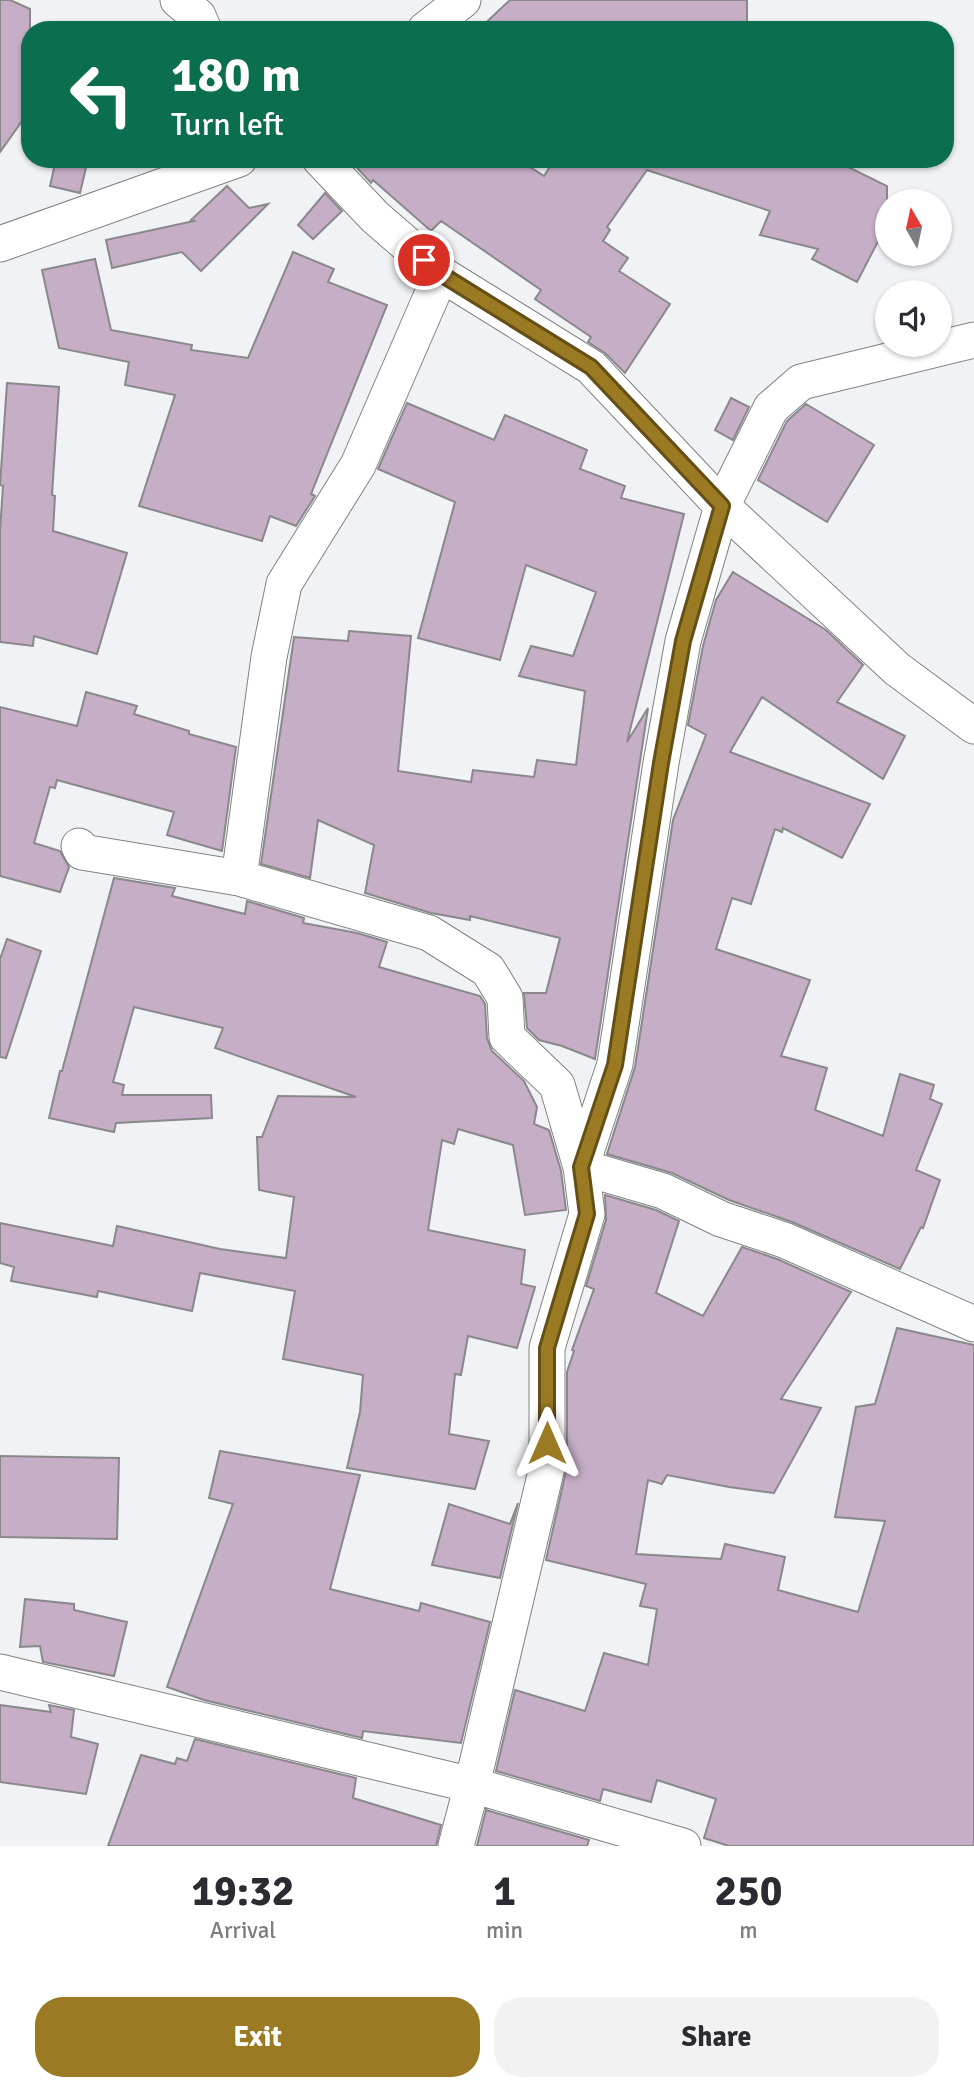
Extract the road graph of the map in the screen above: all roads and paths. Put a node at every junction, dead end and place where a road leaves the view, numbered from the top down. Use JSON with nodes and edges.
{"nodes":[{"id":1,"x":178,"y":0,"type":"edge"},
{"id":2,"x":463,"y":0,"type":"edge"},
{"id":3,"x":200,"y":21,"type":"edge"},
{"id":4,"x":436,"y":21,"type":"edge"},
{"id":5,"x":214,"y":168,"type":"edge"},
{"id":6,"x":329,"y":168,"type":"edge"},
{"id":7,"x":0,"y":244,"type":"edge"},
{"id":8,"x":441,"y":274,"type":"junction"},
{"id":9,"x":974,"y":340,"type":"edge"},
{"id":10,"x":722,"y":506,"type":"junction"},
{"id":11,"x":974,"y":726,"type":"edge"},
{"id":12,"x":79,"y":846,"type":"dead end"},
{"id":13,"x":239,"y":878,"type":"junction"},
{"id":14,"x":581,"y":1167,"type":"junction"},
{"id":15,"x":974,"y":1324,"type":"edge"},
{"id":16,"x":0,"y":1672,"type":"edge"},
{"id":17,"x":472,"y":1785,"type":"junction"},
{"id":18,"x":456,"y":1846,"type":"edge"},
{"id":19,"x":683,"y":1846,"type":"edge"}],
"edges":[{"from":1,"to":3,"type":"street"},
{"from":2,"to":4,"type":"street"},
{"from":5,"to":7,"type":"street"},
{"from":6,"to":8,"type":"street"},
{"from":8,"to":10,"type":"street"},
{"from":8,"to":13,"type":"street"},
{"from":9,"to":10,"type":"street"},
{"from":10,"to":11,"type":"street"},
{"from":10,"to":14,"type":"street"},
{"from":12,"to":13,"type":"street"},
{"from":13,"to":14,"type":"street"},
{"from":14,"to":15,"type":"street"},
{"from":14,"to":17,"type":"street"},
{"from":16,"to":17,"type":"street"},
{"from":17,"to":18,"type":"street"},
{"from":17,"to":19,"type":"street"}]}
